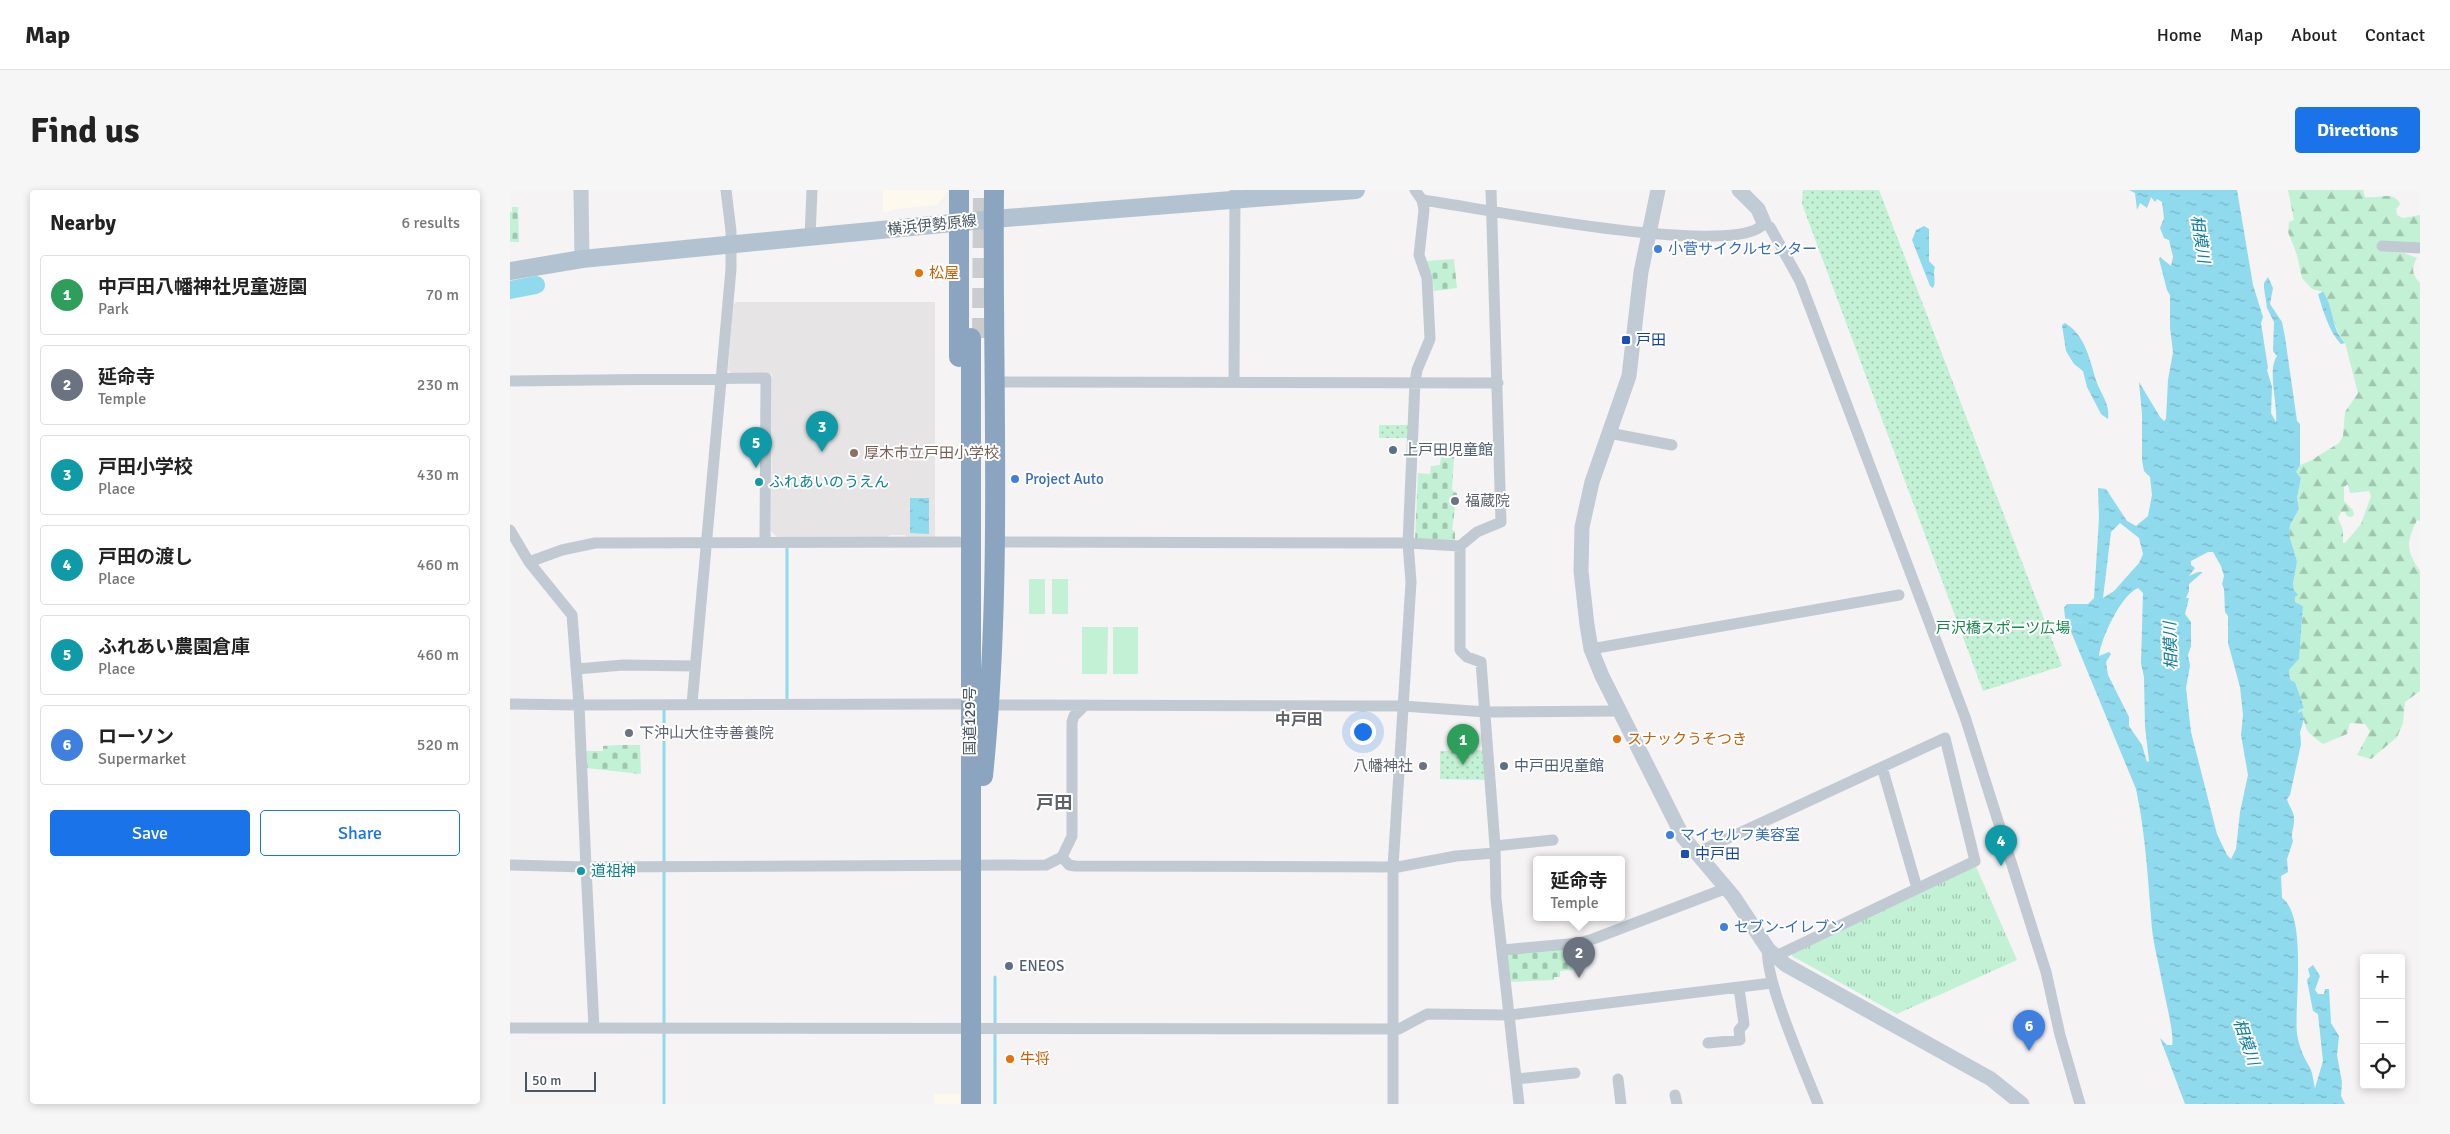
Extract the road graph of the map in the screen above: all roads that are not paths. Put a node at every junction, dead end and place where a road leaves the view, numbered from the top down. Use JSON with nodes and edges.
{"nodes":[{"id":1,"x":581,"y":190,"type":"edge"},
{"id":2,"x":726,"y":190,"type":"edge"},
{"id":3,"x":812,"y":190,"type":"edge"},
{"id":4,"x":959,"y":190,"type":"edge"},
{"id":5,"x":994,"y":190,"type":"edge"},
{"id":6,"x":1356,"y":190,"type":"edge"},
{"id":7,"x":1491,"y":190,"type":"edge"},
{"id":8,"x":1658,"y":190,"type":"edge"},
{"id":9,"x":1739,"y":190,"type":"edge"},
{"id":10,"x":1235,"y":195,"type":"edge"},
{"id":11,"x":1419,"y":195,"type":"edge"},
{"id":12,"x":1492,"y":211,"type":"junction"},
{"id":13,"x":994,"y":218,"type":"junction"},
{"id":14,"x":959,"y":222,"type":"junction"},
{"id":15,"x":1767,"y":225,"type":"junction"},
{"id":16,"x":1648,"y":234,"type":"junction"},
{"id":17,"x":810,"y":237,"type":"junction"},
{"id":18,"x":732,"y":245,"type":"junction"},
{"id":19,"x":2382,"y":246,"type":"dead end"},
{"id":20,"x":2420,"y":248,"type":"edge"},
{"id":21,"x":582,"y":259,"type":"junction"},
{"id":22,"x":510,"y":271,"type":"edge"},
{"id":23,"x":977,"y":338,"type":"tunnel mouth"},
{"id":24,"x":720,"y":380,"type":"junction"},
{"id":25,"x":510,"y":381,"type":"edge"},
{"id":26,"x":994,"y":382,"type":"junction"},
{"id":27,"x":1234,"y":382,"type":"junction"},
{"id":28,"x":1415,"y":382,"type":"junction"},
{"id":29,"x":1498,"y":383,"type":"junction"},
{"id":30,"x":1609,"y":433,"type":"junction"},
{"id":31,"x":1672,"y":445,"type":"dead end"},
{"id":32,"x":510,"y":530,"type":"edge"},
{"id":33,"x":705,"y":542,"type":"junction"},
{"id":34,"x":765,"y":542,"type":"junction"},
{"id":35,"x":960,"y":542,"type":"junction"},
{"id":36,"x":995,"y":542,"type":"junction"},
{"id":37,"x":1408,"y":543,"type":"junction"},
{"id":38,"x":1460,"y":546,"type":"junction"},
{"id":39,"x":528,"y":562,"type":"junction"},
{"id":40,"x":1899,"y":595,"type":"dead end"},
{"id":41,"x":1591,"y":649,"type":"junction"},
{"id":42,"x":694,"y":666,"type":"junction"},
{"id":43,"x":577,"y":669,"type":"junction"},
{"id":44,"x":692,"y":701,"type":"junction"},
{"id":45,"x":510,"y":704,"type":"edge"},
{"id":46,"x":963,"y":704,"type":"junction"},
{"id":47,"x":579,"y":705,"type":"junction"},
{"id":48,"x":990,"y":705,"type":"junction"},
{"id":49,"x":1085,"y":705,"type":"junction"},
{"id":50,"x":1404,"y":706,"type":"junction"},
{"id":51,"x":1620,"y":711,"type":"junction"},
{"id":52,"x":1486,"y":712,"type":"junction"},
{"id":53,"x":1882,"y":766,"type":"junction"},
{"id":54,"x":977,"y":776,"type":"junction"},
{"id":55,"x":1553,"y":840,"type":"dead end"},
{"id":56,"x":1495,"y":850,"type":"junction"},
{"id":57,"x":1696,"y":854,"type":"junction"},
{"id":58,"x":1062,"y":857,"type":"junction"},
{"id":59,"x":510,"y":865,"type":"edge"},
{"id":60,"x":977,"y":866,"type":"junction"},
{"id":61,"x":586,"y":867,"type":"junction"},
{"id":62,"x":1393,"y":867,"type":"junction"},
{"id":63,"x":1727,"y":888,"type":"junction"},
{"id":64,"x":1917,"y":888,"type":"junction"},
{"id":65,"x":1503,"y":950,"type":"junction"},
{"id":66,"x":1772,"y":952,"type":"junction"},
{"id":67,"x":1772,"y":983,"type":"junction"},
{"id":68,"x":1739,"y":988,"type":"junction"},
{"id":69,"x":1510,"y":1015,"type":"junction"},
{"id":70,"x":510,"y":1028,"type":"edge"},
{"id":71,"x":594,"y":1028,"type":"junction"},
{"id":72,"x":986,"y":1028,"type":"junction"},
{"id":73,"x":1394,"y":1029,"type":"junction"},
{"id":74,"x":1708,"y":1043,"type":"dead end"},
{"id":75,"x":1570,"y":1071,"type":"dead end"},
{"id":76,"x":1517,"y":1080,"type":"junction"},
{"id":77,"x":1617,"y":1086,"type":"dead end"},
{"id":78,"x":972,"y":1104,"type":"edge"},
{"id":79,"x":981,"y":1104,"type":"edge"},
{"id":80,"x":1394,"y":1104,"type":"edge"},
{"id":81,"x":1519,"y":1104,"type":"edge"},
{"id":82,"x":1621,"y":1104,"type":"edge"},
{"id":83,"x":1818,"y":1104,"type":"edge"},
{"id":84,"x":2022,"y":1104,"type":"edge"},
{"id":85,"x":2080,"y":1104,"type":"edge"}],
"edges":[{"from":1,"to":21,"type":"street"},
{"from":2,"to":18,"type":"street"},
{"from":3,"to":17,"type":"street"},
{"from":4,"to":14,"type":"highway"},
{"from":5,"to":13,"type":"highway"},
{"from":6,"to":10,"type":"main road","name":"横浜伊勢原線"},
{"from":7,"to":12,"type":"street"},
{"from":8,"to":16,"type":"street"},
{"from":9,"to":15,"type":"street"},
{"from":10,"to":13,"type":"main road","name":"横浜伊勢原線"},
{"from":10,"to":27,"type":"street"},
{"from":11,"to":12,"type":"street"},
{"from":11,"to":28,"type":"street"},
{"from":12,"to":16,"type":"street"},
{"from":12,"to":29,"type":"street"},
{"from":13,"to":14,"type":"main road","name":"横浜伊勢原線"},
{"from":13,"to":26,"type":"highway"},
{"from":14,"to":17,"type":"main road","name":"横浜伊勢原線"},
{"from":14,"to":35,"type":"highway"},
{"from":15,"to":16,"type":"street"},
{"from":15,"to":85,"type":"street"},
{"from":16,"to":30,"type":"street"},
{"from":17,"to":18,"type":"main road","name":"横浜伊勢原線"},
{"from":18,"to":21,"type":"main road","name":"横浜伊勢原線"},
{"from":18,"to":24,"type":"street"},
{"from":19,"to":20,"type":"street"},
{"from":21,"to":22,"type":"main road","name":"横浜伊勢原線"},
{"from":23,"to":54,"type":"highway","name":"国道129号"},
{"from":24,"to":25,"type":"street"},
{"from":24,"to":33,"type":"street"},
{"from":24,"to":34,"type":"street"},
{"from":26,"to":27,"type":"street"},
{"from":26,"to":36,"type":"highway"},
{"from":27,"to":28,"type":"street"},
{"from":28,"to":29,"type":"street"},
{"from":28,"to":37,"type":"street"},
{"from":29,"to":38,"type":"street"},
{"from":30,"to":31,"type":"street"},
{"from":30,"to":41,"type":"street"},
{"from":32,"to":39,"type":"street"},
{"from":33,"to":34,"type":"street"},
{"from":33,"to":39,"type":"street"},
{"from":33,"to":42,"type":"street"},
{"from":34,"to":35,"type":"street"},
{"from":35,"to":46,"type":"highway"},
{"from":36,"to":37,"type":"street"},
{"from":36,"to":48,"type":"highway"},
{"from":37,"to":38,"type":"street"},
{"from":37,"to":50,"type":"street"},
{"from":38,"to":52,"type":"street"},
{"from":39,"to":43,"type":"street"},
{"from":40,"to":41,"type":"street"},
{"from":41,"to":51,"type":"street"},
{"from":42,"to":43,"type":"street"},
{"from":42,"to":44,"type":"street"},
{"from":43,"to":47,"type":"street"},
{"from":44,"to":46,"type":"street"},
{"from":44,"to":47,"type":"street"},
{"from":45,"to":47,"type":"street"},
{"from":46,"to":54,"type":"highway"},
{"from":47,"to":61,"type":"street"},
{"from":48,"to":49,"type":"street"},
{"from":48,"to":54,"type":"highway"},
{"from":49,"to":50,"type":"street"},
{"from":49,"to":58,"type":"street"},
{"from":50,"to":52,"type":"street"},
{"from":50,"to":62,"type":"street"},
{"from":51,"to":52,"type":"street"},
{"from":51,"to":57,"type":"street"},
{"from":52,"to":56,"type":"street"},
{"from":53,"to":57,"type":"street"},
{"from":53,"to":64,"type":"street"},
{"from":53,"to":64,"type":"street"},
{"from":54,"to":60,"type":"highway","name":"国道129号"},
{"from":55,"to":56,"type":"street"},
{"from":56,"to":62,"type":"street"},
{"from":56,"to":65,"type":"street"},
{"from":57,"to":63,"type":"street"},
{"from":58,"to":60,"type":"street"},
{"from":58,"to":62,"type":"street"},
{"from":59,"to":61,"type":"street"},
{"from":60,"to":61,"type":"street"},
{"from":60,"to":72,"type":"highway","name":"国道129号"},
{"from":61,"to":71,"type":"street"},
{"from":62,"to":73,"type":"street"},
{"from":63,"to":65,"type":"street"},
{"from":63,"to":66,"type":"street"},
{"from":64,"to":66,"type":"street"},
{"from":65,"to":69,"type":"street"},
{"from":66,"to":67,"type":"street"},
{"from":66,"to":84,"type":"street"},
{"from":67,"to":68,"type":"street"},
{"from":67,"to":83,"type":"street"},
{"from":68,"to":69,"type":"street"},
{"from":68,"to":74,"type":"street"},
{"from":69,"to":73,"type":"street"},
{"from":69,"to":76,"type":"street"},
{"from":70,"to":71,"type":"street"},
{"from":71,"to":72,"type":"street"},
{"from":72,"to":73,"type":"street"},
{"from":72,"to":78,"type":"highway","name":"国道129号"},
{"from":72,"to":79,"type":"highway","name":"国道129号"},
{"from":73,"to":80,"type":"street"},
{"from":75,"to":76,"type":"street"},
{"from":76,"to":81,"type":"street"},
{"from":77,"to":82,"type":"street"}]}
